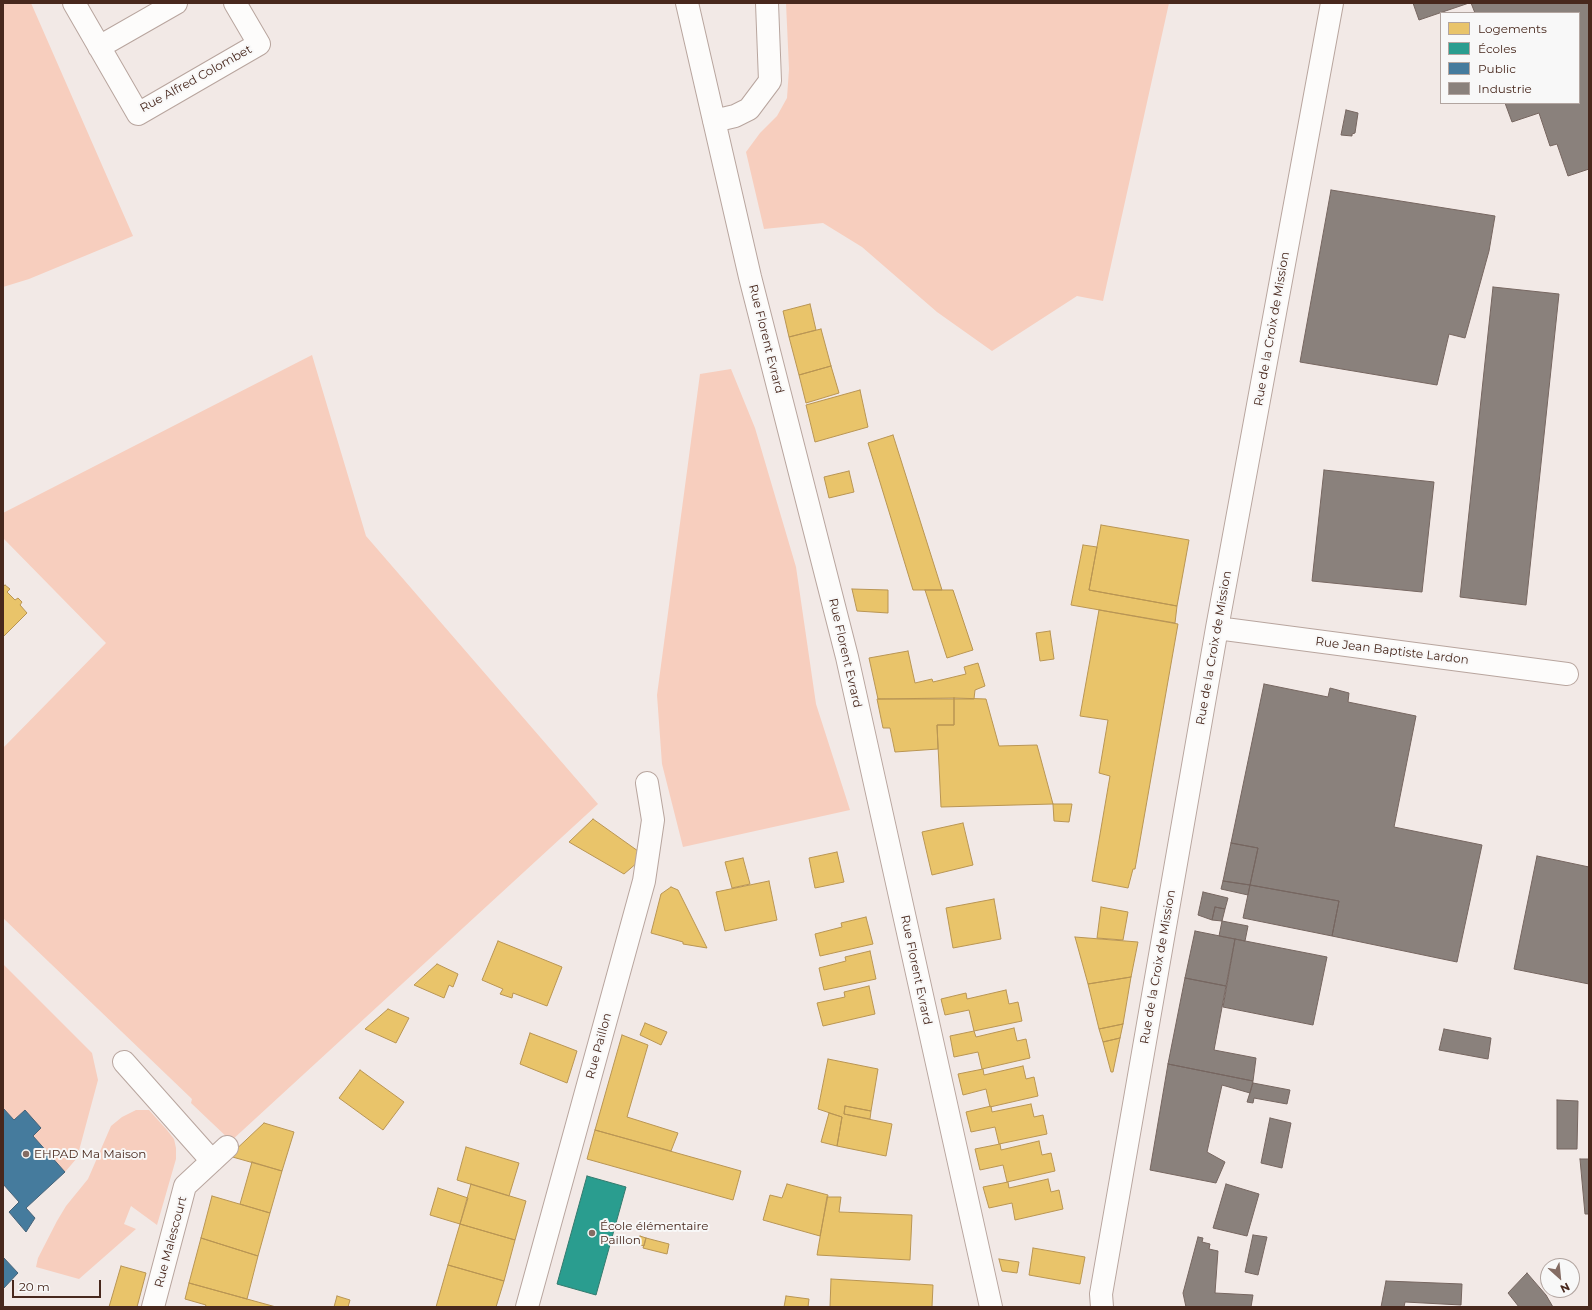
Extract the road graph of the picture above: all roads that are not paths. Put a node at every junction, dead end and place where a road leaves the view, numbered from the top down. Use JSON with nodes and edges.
{"nodes":[{"id":1,"x":74,"y":3,"type":"edge"},
{"id":2,"x":176,"y":3,"type":"edge"},
{"id":3,"x":235,"y":3,"type":"edge"},
{"id":4,"x":687,"y":3,"type":"edge"},
{"id":5,"x":767,"y":3,"type":"edge"},
{"id":6,"x":1332,"y":3,"type":"edge"},
{"id":7,"x":99,"y":47,"type":"junction"},
{"id":8,"x":714,"y":121,"type":"junction"},
{"id":9,"x":1217,"y":628,"type":"junction"},
{"id":10,"x":1567,"y":674,"type":"dead end"},
{"id":11,"x":647,"y":783,"type":"dead end"},
{"id":12,"x":124,"y":1062,"type":"dead end"},
{"id":13,"x":1099,"y":1303,"type":"edge"},
{"id":14,"x":154,"y":1307,"type":"edge"},
{"id":15,"x":527,"y":1307,"type":"edge"},
{"id":16,"x":991,"y":1307,"type":"edge"}],
"edges":[{"from":1,"to":7,"type":"street","name":"Rue Alfred Colombet"},
{"from":2,"to":7,"type":"street"},
{"from":3,"to":7,"type":"street","name":"Rue Alfred Colombet"},
{"from":4,"to":8,"type":"street","name":"Rue Florent Evrard"},
{"from":5,"to":8,"type":"street"},
{"from":6,"to":9,"type":"street","name":"Rue de la Croix de Mission"},
{"from":8,"to":16,"type":"street","name":"Rue Florent Evrard"},
{"from":9,"to":10,"type":"street","name":"Rue Jean Baptiste Lardon"},
{"from":9,"to":13,"type":"street","name":"Rue de la Croix de Mission"},
{"from":11,"to":15,"type":"street","name":"Rue Paillon"},
{"from":12,"to":14,"type":"street","name":"Rue Malescourt"}]}
